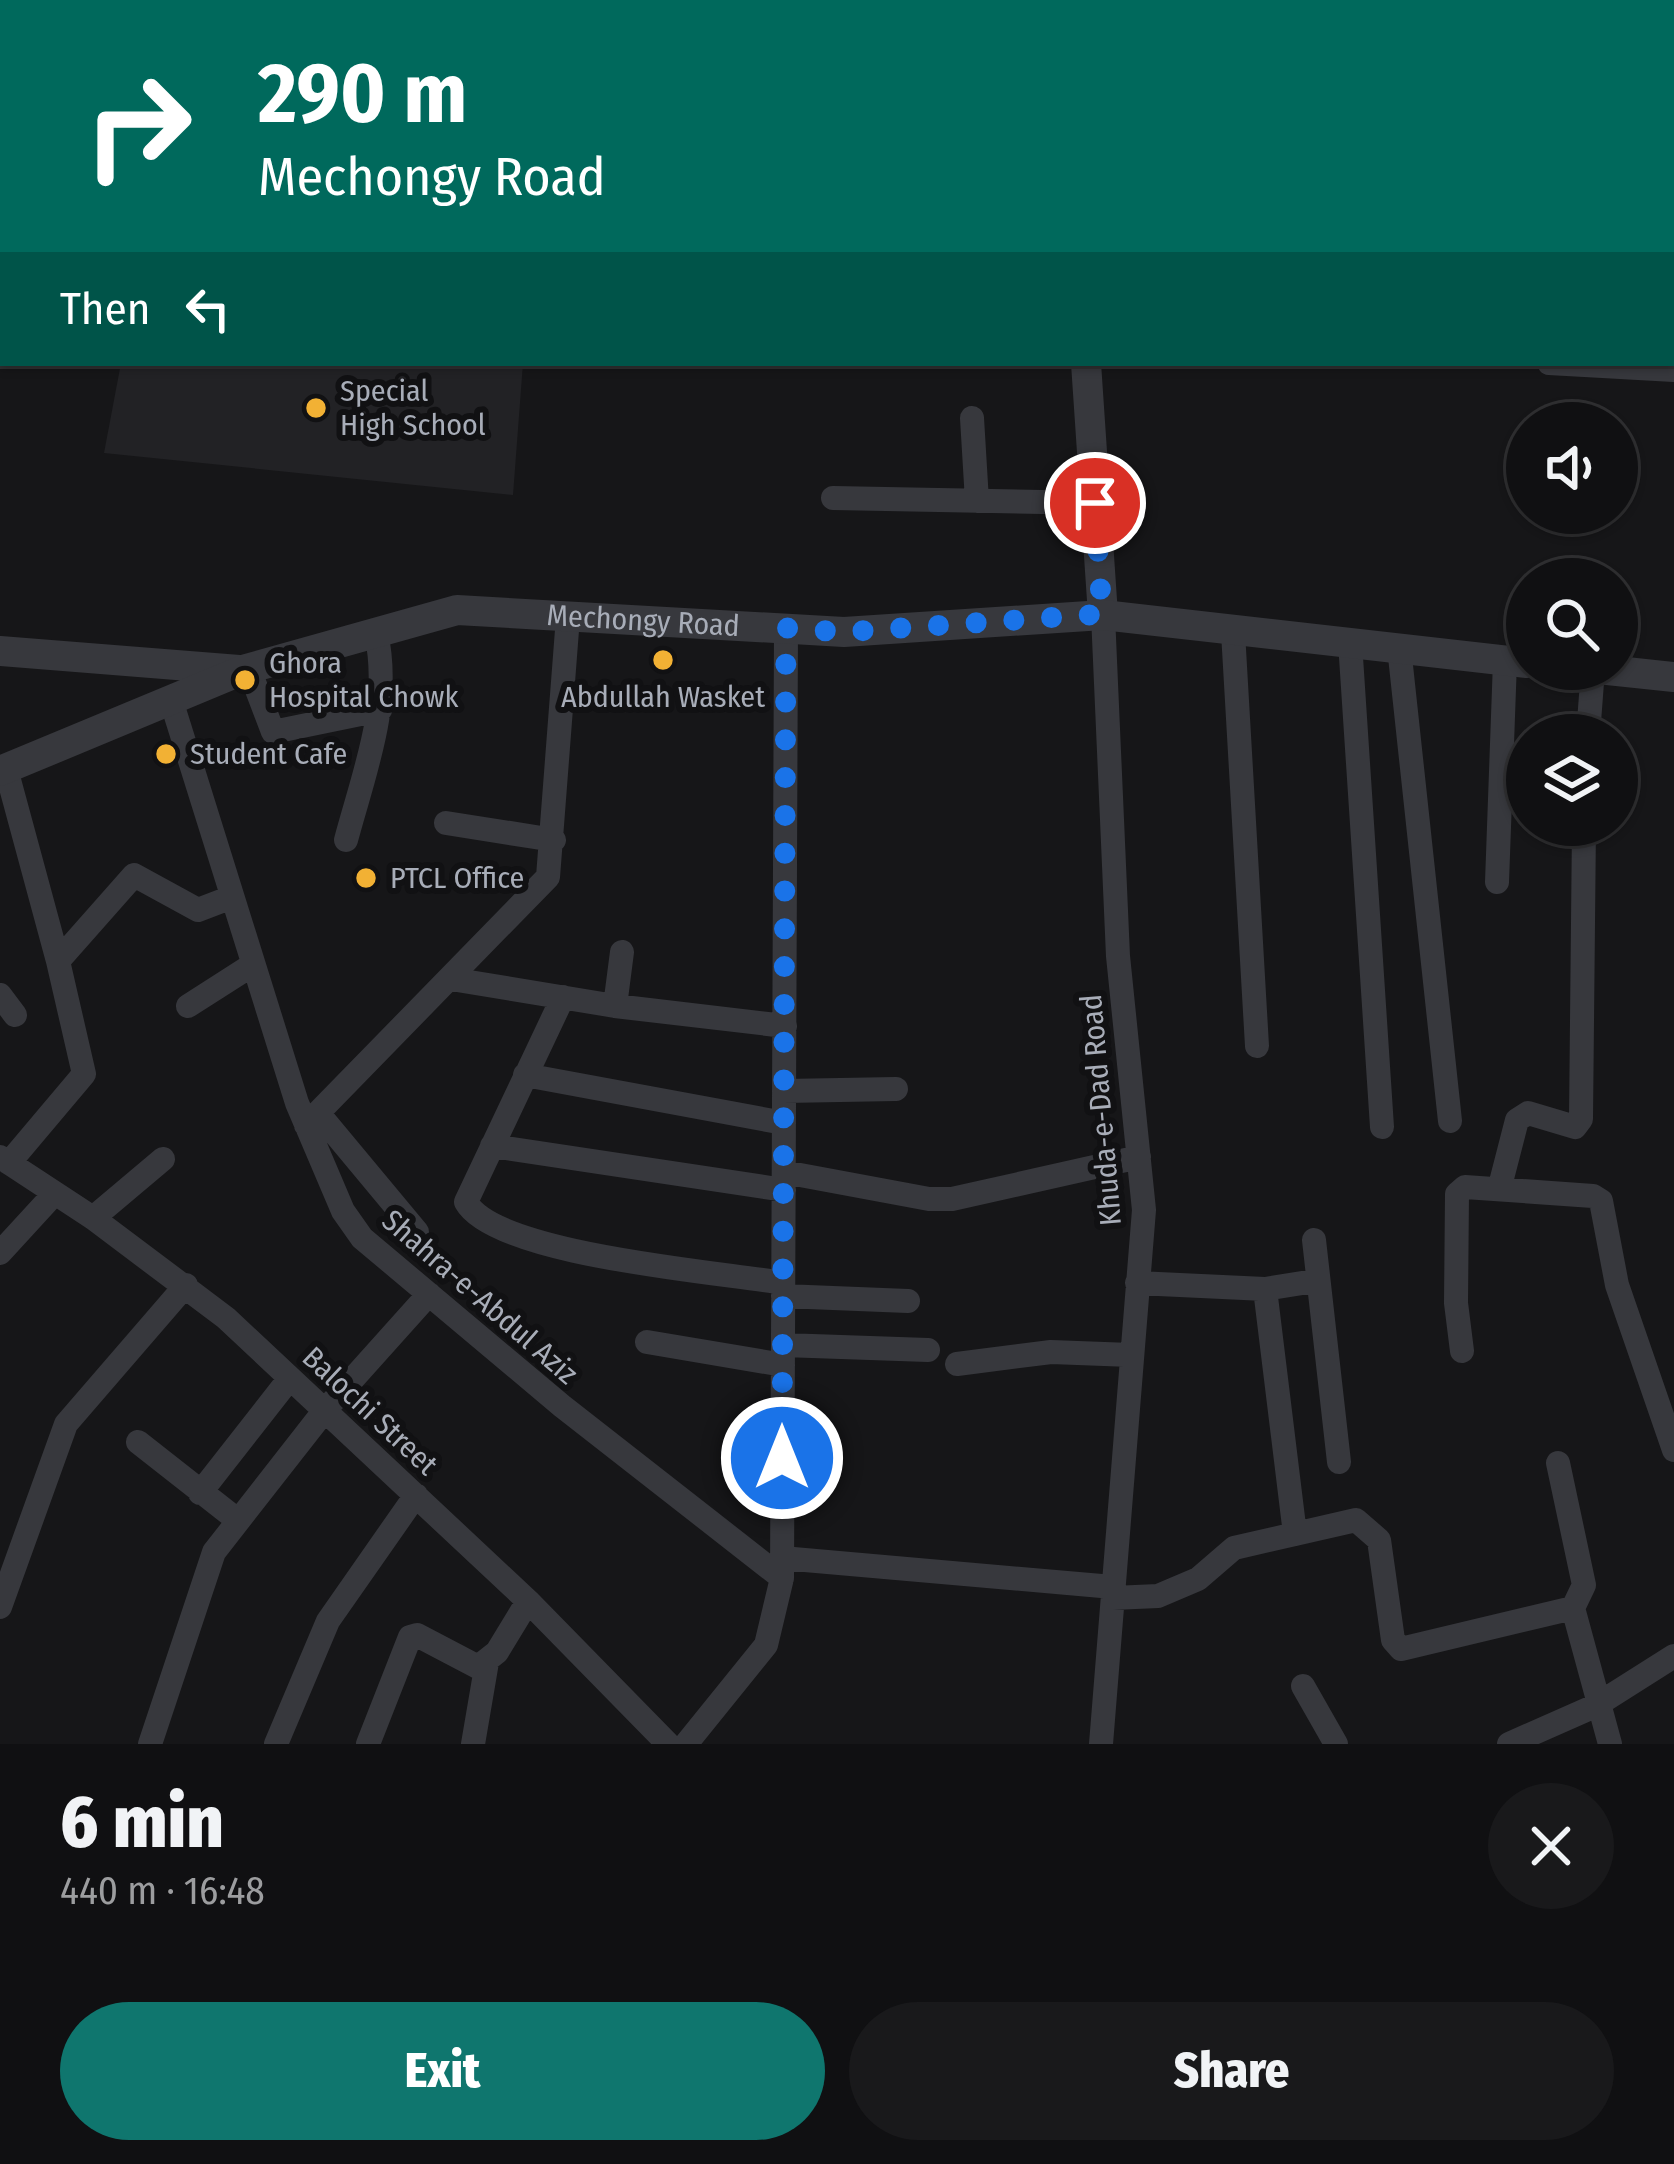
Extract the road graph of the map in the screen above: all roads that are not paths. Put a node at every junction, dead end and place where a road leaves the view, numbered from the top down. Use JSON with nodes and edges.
{"nodes":[{"id":1,"x":1086,"y":366,"type":"edge"},
{"id":2,"x":1606,"y":366,"type":"edge"},
{"id":3,"x":1674,"y":370,"type":"edge"},
{"id":4,"x":972,"y":418,"type":"dead end"},
{"id":5,"x":833,"y":498,"type":"dead end"},
{"id":6,"x":977,"y":501,"type":"junction"},
{"id":7,"x":1095,"y":503,"type":"junction"},
{"id":8,"x":1102,"y":614,"type":"junction"},
{"id":9,"x":568,"y":617,"type":"junction"},
{"id":10,"x":786,"y":628,"type":"junction"},
{"id":11,"x":1233,"y":632,"type":"junction"},
{"id":12,"x":376,"y":633,"type":"junction"},
{"id":13,"x":1350,"y":642,"type":"junction"},
{"id":14,"x":1399,"y":647,"type":"junction"},
{"id":15,"x":0,"y":651,"type":"edge"},
{"id":16,"x":1506,"y":661,"type":"edge"},
{"id":17,"x":246,"y":670,"type":"junction"},
{"id":18,"x":1638,"y":673,"type":"edge"},
{"id":19,"x":1674,"y":677,"type":"edge"},
{"id":20,"x":1514,"y":690,"type":"edge"},
{"id":21,"x":171,"y":700,"type":"junction"},
{"id":22,"x":380,"y":710,"type":"junction"},
{"id":23,"x":3,"y":770,"type":"edge"},
{"id":24,"x":446,"y":823,"type":"dead end"},
{"id":25,"x":346,"y":840,"type":"dead end"},
{"id":26,"x":554,"y":840,"type":"junction"},
{"id":27,"x":1584,"y":846,"type":"edge"},
{"id":28,"x":1497,"y":882,"type":"dead end"},
{"id":29,"x":232,"y":897,"type":"junction"},
{"id":30,"x":622,"y":952,"type":"dead end"},
{"id":31,"x":58,"y":961,"type":"junction"},
{"id":32,"x":252,"y":965,"type":"junction"},
{"id":33,"x":451,"y":979,"type":"junction"},
{"id":34,"x":563,"y":997,"type":"junction"},
{"id":35,"x":188,"y":1006,"type":"dead end"},
{"id":36,"x":614,"y":1006,"type":"junction"},
{"id":37,"x":784,"y":1026,"type":"junction"},
{"id":38,"x":1257,"y":1046,"type":"dead end"},
{"id":39,"x":525,"y":1075,"type":"junction"},
{"id":40,"x":896,"y":1089,"type":"dead end"},
{"id":41,"x":784,"y":1091,"type":"junction"},
{"id":42,"x":312,"y":1119,"type":"junction"},
{"id":43,"x":1450,"y":1121,"type":"dead end"},
{"id":44,"x":784,"y":1123,"type":"junction"},
{"id":45,"x":1382,"y":1127,"type":"dead end"},
{"id":46,"x":492,"y":1147,"type":"junction"},
{"id":47,"x":1139,"y":1157,"type":"junction"},
{"id":48,"x":4,"y":1160,"type":"edge"},
{"id":49,"x":163,"y":1160,"type":"dead end"},
{"id":50,"x":784,"y":1181,"type":"junction"},
{"id":51,"x":1500,"y":1186,"type":"junction"},
{"id":52,"x":56,"y":1193,"type":"junction"},
{"id":53,"x":93,"y":1218,"type":"junction"},
{"id":54,"x":417,"y":1232,"type":"dead end"},
{"id":55,"x":1314,"y":1240,"type":"dead end"},
{"id":56,"x":0,"y":1253,"type":"edge"},
{"id":57,"x":1315,"y":1281,"type":"junction"},
{"id":58,"x":1137,"y":1282,"type":"junction"},
{"id":59,"x":185,"y":1285,"type":"junction"},
{"id":60,"x":783,"y":1289,"type":"junction"},
{"id":61,"x":1265,"y":1289,"type":"junction"},
{"id":62,"x":429,"y":1294,"type":"junction"},
{"id":63,"x":908,"y":1300,"type":"dead end"},
{"id":64,"x":647,"y":1342,"type":"dead end"},
{"id":65,"x":928,"y":1350,"type":"dead end"},
{"id":66,"x":1462,"y":1351,"type":"dead end"},
{"id":67,"x":783,"y":1355,"type":"junction"},
{"id":68,"x":1131,"y":1355,"type":"junction"},
{"id":69,"x":957,"y":1364,"type":"dead end"},
{"id":70,"x":290,"y":1378,"type":"junction"},
{"id":71,"x":325,"y":1410,"type":"junction"},
{"id":72,"x":137,"y":1442,"type":"dead end"},
{"id":73,"x":1674,"y":1450,"type":"edge"},
{"id":74,"x":1339,"y":1462,"type":"dead end"},
{"id":75,"x":1558,"y":1463,"type":"dead end"},
{"id":76,"x":200,"y":1493,"type":"junction"},
{"id":77,"x":416,"y":1495,"type":"junction"},
{"id":78,"x":236,"y":1519,"type":"junction"},
{"id":79,"x":1294,"y":1534,"type":"junction"},
{"id":80,"x":782,"y":1568,"type":"junction"},
{"id":81,"x":1113,"y":1592,"type":"junction"},
{"id":82,"x":528,"y":1600,"type":"junction"},
{"id":83,"x":0,"y":1607,"type":"edge"},
{"id":84,"x":1573,"y":1608,"type":"junction"},
{"id":85,"x":1674,"y":1656,"type":"edge"},
{"id":86,"x":488,"y":1662,"type":"junction"},
{"id":87,"x":1303,"y":1686,"type":"dead end"},
{"id":88,"x":1595,"y":1706,"type":"junction"},
{"id":89,"x":150,"y":1744,"type":"edge"},
{"id":90,"x":275,"y":1744,"type":"edge"},
{"id":91,"x":368,"y":1744,"type":"edge"},
{"id":92,"x":473,"y":1744,"type":"edge"},
{"id":93,"x":668,"y":1744,"type":"edge"},
{"id":94,"x":686,"y":1744,"type":"edge"},
{"id":95,"x":1101,"y":1744,"type":"edge"},
{"id":96,"x":1336,"y":1744,"type":"edge"},
{"id":97,"x":1509,"y":1744,"type":"edge"},
{"id":98,"x":1610,"y":1744,"type":"edge"}],
"edges":[{"from":1,"to":7,"type":"street"},
{"from":2,"to":3,"type":"street"},
{"from":4,"to":6,"type":"street"},
{"from":5,"to":6,"type":"street"},
{"from":6,"to":7,"type":"street"},
{"from":7,"to":8,"type":"street"},
{"from":8,"to":10,"type":"street","name":"Mechongy Road"},
{"from":8,"to":11,"type":"street","name":"Mechongy Road"},
{"from":8,"to":47,"type":"street","name":"Khuda-e-Dad Road"},
{"from":9,"to":10,"type":"street","name":"Mechongy Road"},
{"from":9,"to":12,"type":"street","name":"Mechongy Road"},
{"from":9,"to":26,"type":"street"},
{"from":10,"to":37,"type":"street"},
{"from":11,"to":13,"type":"street","name":"Mechongy Road"},
{"from":11,"to":38,"type":"street"},
{"from":12,"to":17,"type":"street","name":"Mechongy Road"},
{"from":12,"to":22,"type":"street"},
{"from":13,"to":14,"type":"street","name":"Mechongy Road"},
{"from":13,"to":45,"type":"street"},
{"from":14,"to":16,"type":"street","name":"Mechongy Road"},
{"from":14,"to":43,"type":"street"},
{"from":15,"to":17,"type":"street"},
{"from":17,"to":21,"type":"street","name":"Mechongy Road"},
{"from":17,"to":22,"type":"street"},
{"from":18,"to":19,"type":"street"},
{"from":20,"to":28,"type":"street"},
{"from":21,"to":23,"type":"street","name":"Mechongy Road"},
{"from":21,"to":29,"type":"street","name":"Shahra-e-Abdul Aziz"},
{"from":22,"to":25,"type":"street"},
{"from":23,"to":31,"type":"street"},
{"from":24,"to":26,"type":"street"},
{"from":26,"to":33,"type":"street"},
{"from":27,"to":51,"type":"street"},
{"from":29,"to":31,"type":"street"},
{"from":29,"to":32,"type":"street","name":"Shahra-e-Abdul Aziz"},
{"from":30,"to":36,"type":"street"},
{"from":31,"to":48,"type":"street"},
{"from":32,"to":35,"type":"street"},
{"from":32,"to":42,"type":"street","name":"Shahra-e-Abdul Aziz"},
{"from":33,"to":34,"type":"street"},
{"from":33,"to":42,"type":"street"},
{"from":34,"to":36,"type":"street"},
{"from":34,"to":39,"type":"street"},
{"from":36,"to":37,"type":"street"},
{"from":37,"to":41,"type":"street"},
{"from":39,"to":44,"type":"street"},
{"from":39,"to":46,"type":"street"},
{"from":40,"to":41,"type":"street"},
{"from":41,"to":44,"type":"street"},
{"from":42,"to":54,"type":"street"},
{"from":42,"to":62,"type":"street","name":"Shahra-e-Abdul Aziz"},
{"from":44,"to":50,"type":"street"},
{"from":46,"to":50,"type":"street"},
{"from":46,"to":60,"type":"street"},
{"from":47,"to":50,"type":"street"},
{"from":47,"to":58,"type":"street","name":"Khuda-e-Dad Road"},
{"from":48,"to":52,"type":"street","name":"Balochi Street"},
{"from":49,"to":53,"type":"street"},
{"from":50,"to":60,"type":"street"},
{"from":51,"to":66,"type":"street"},
{"from":51,"to":73,"type":"street"},
{"from":52,"to":53,"type":"street","name":"Balochi Street"},
{"from":52,"to":56,"type":"street"},
{"from":53,"to":59,"type":"street","name":"Balochi Street"},
{"from":55,"to":57,"type":"street"},
{"from":57,"to":61,"type":"street"},
{"from":57,"to":74,"type":"street"},
{"from":58,"to":61,"type":"street"},
{"from":58,"to":68,"type":"street","name":"Khuda-e-Dad Road"},
{"from":59,"to":70,"type":"street","name":"Balochi Street"},
{"from":59,"to":83,"type":"street"},
{"from":60,"to":63,"type":"street"},
{"from":60,"to":67,"type":"street"},
{"from":61,"to":79,"type":"street"},
{"from":62,"to":71,"type":"street"},
{"from":62,"to":80,"type":"street","name":"Shahra-e-Abdul Aziz"},
{"from":64,"to":67,"type":"street"},
{"from":65,"to":67,"type":"street"},
{"from":67,"to":80,"type":"street"},
{"from":68,"to":69,"type":"street"},
{"from":68,"to":81,"type":"street","name":"Khuda-e-Dad Road"},
{"from":70,"to":71,"type":"street","name":"Balochi Street"},
{"from":70,"to":76,"type":"street"},
{"from":71,"to":77,"type":"street","name":"Balochi Street"},
{"from":71,"to":78,"type":"street"},
{"from":72,"to":76,"type":"street"},
{"from":75,"to":84,"type":"street"},
{"from":76,"to":78,"type":"street"},
{"from":77,"to":82,"type":"street","name":"Balochi Street"},
{"from":77,"to":90,"type":"street"},
{"from":78,"to":89,"type":"street"},
{"from":79,"to":81,"type":"street"},
{"from":79,"to":84,"type":"street"},
{"from":80,"to":81,"type":"street"},
{"from":80,"to":94,"type":"street"},
{"from":81,"to":95,"type":"street","name":"Khuda-e-Dad Road"},
{"from":82,"to":86,"type":"street"},
{"from":82,"to":93,"type":"street","name":"Balochi Street"},
{"from":84,"to":88,"type":"street"},
{"from":85,"to":88,"type":"street"},
{"from":86,"to":91,"type":"street"},
{"from":86,"to":92,"type":"street"},
{"from":87,"to":96,"type":"street"},
{"from":88,"to":97,"type":"street"},
{"from":88,"to":98,"type":"street"}]}
